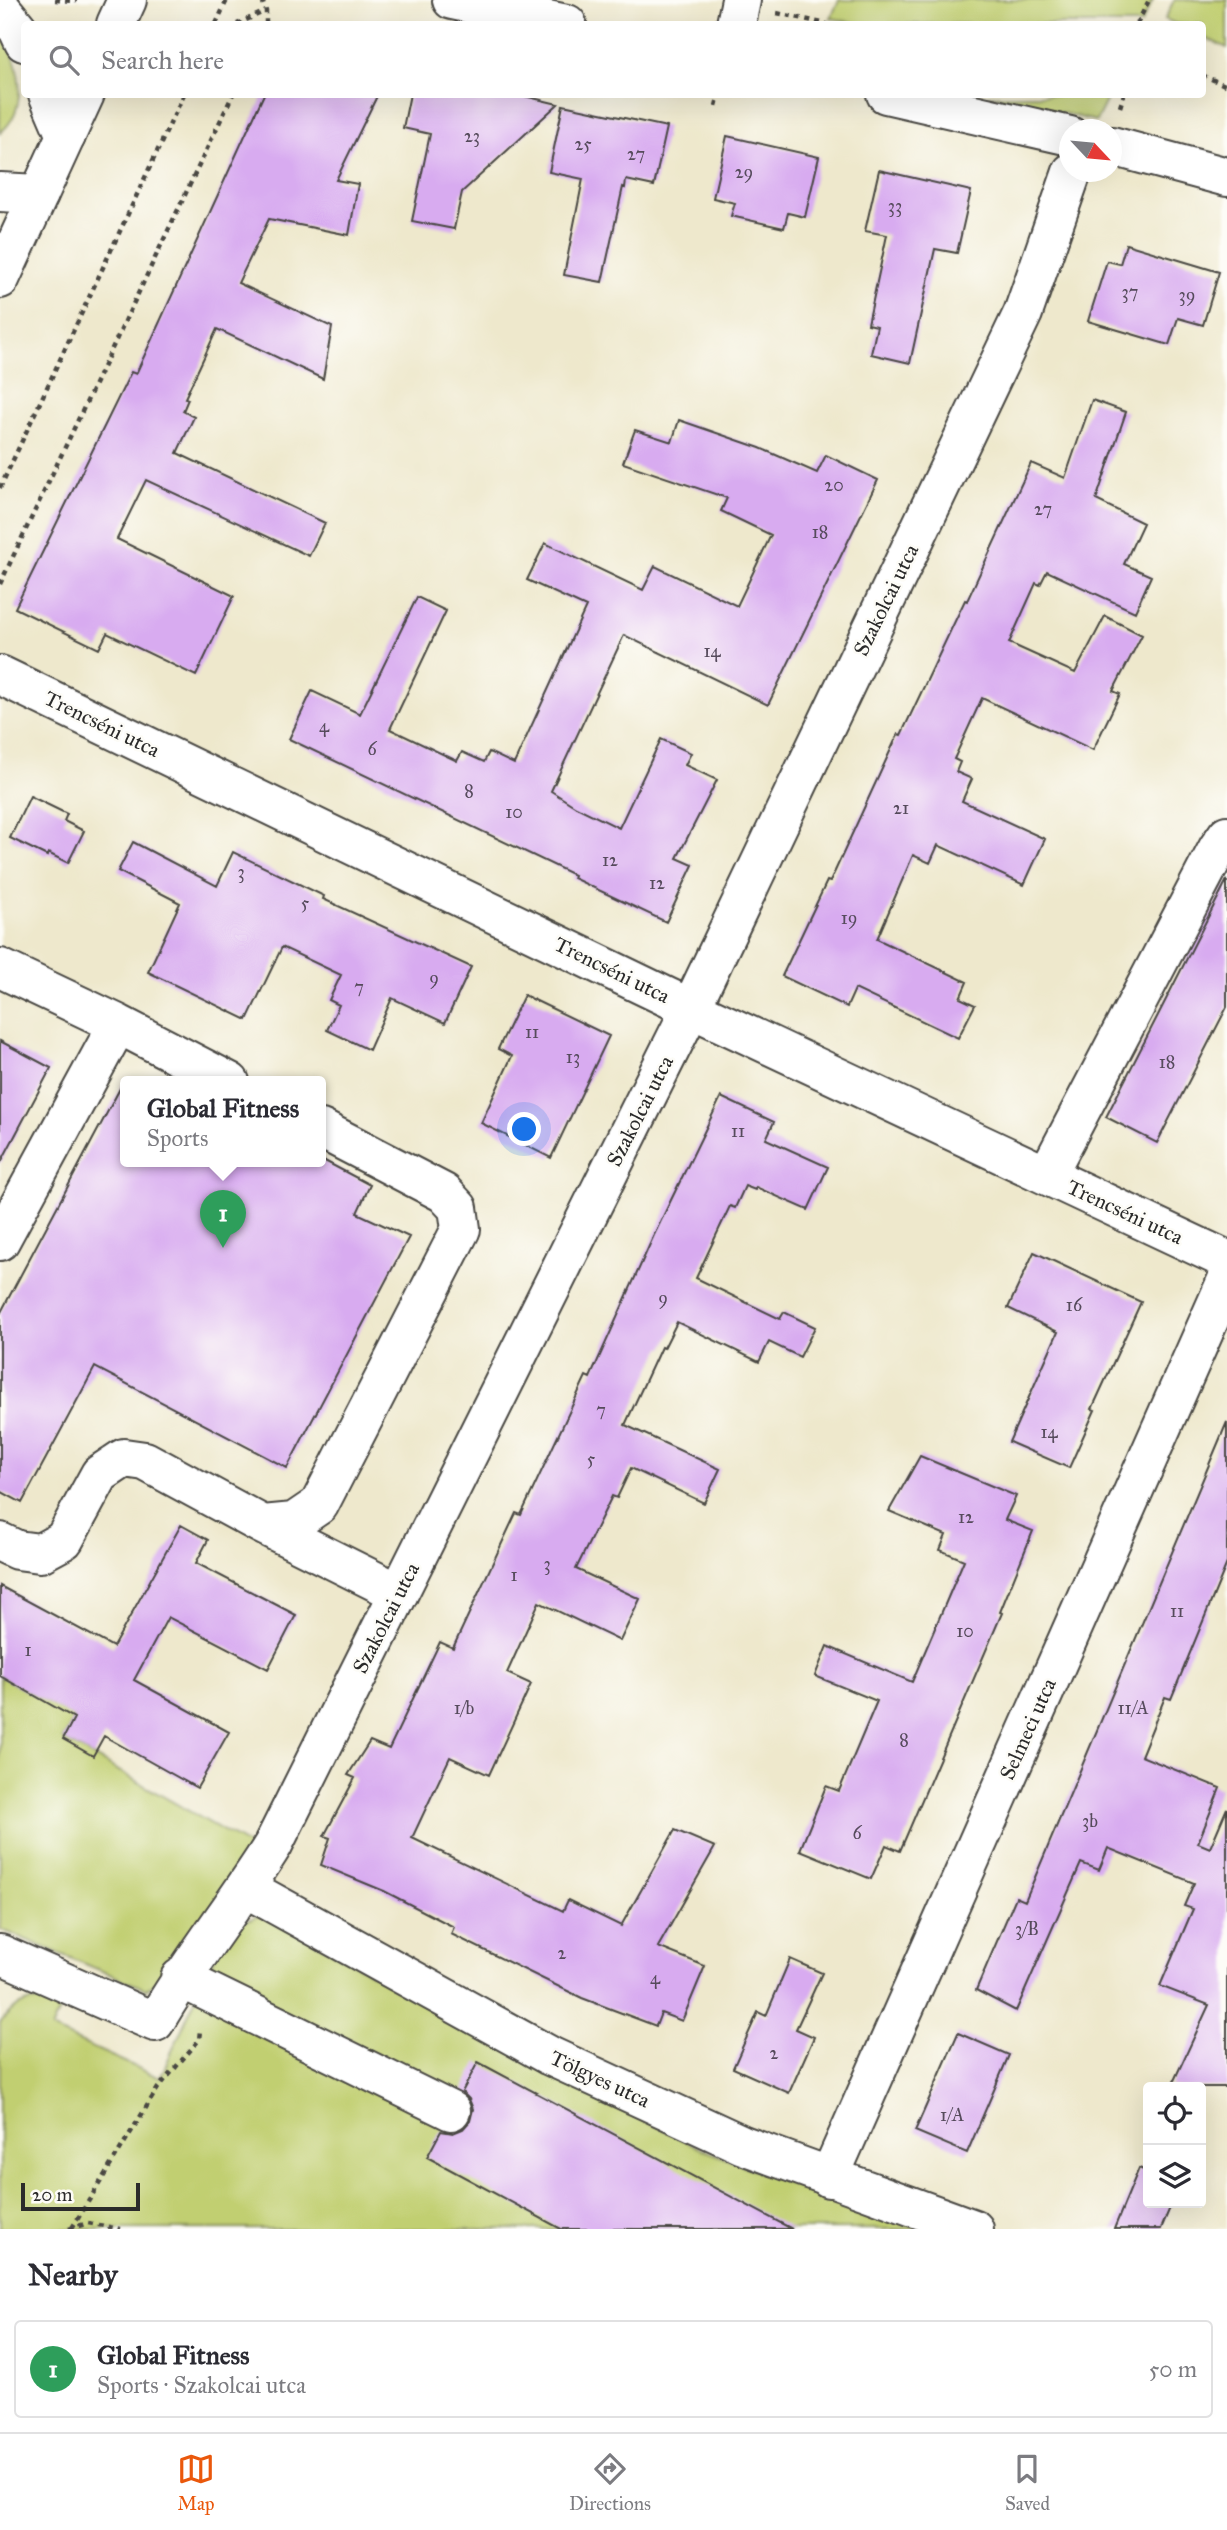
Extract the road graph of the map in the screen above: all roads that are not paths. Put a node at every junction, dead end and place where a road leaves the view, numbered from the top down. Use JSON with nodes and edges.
{"nodes":[{"id":1,"x":127,"y":0,"type":"edge"},
{"id":2,"x":474,"y":2,"type":"edge"},
{"id":3,"x":0,"y":7,"type":"edge"},
{"id":4,"x":117,"y":21,"type":"edge"},
{"id":5,"x":554,"y":21,"type":"edge"},
{"id":6,"x":21,"y":36,"type":"edge"},
{"id":7,"x":50,"y":98,"type":"edge"},
{"id":8,"x":83,"y":98,"type":"edge"},
{"id":9,"x":903,"y":98,"type":"edge"},
{"id":10,"x":1059,"y":134,"type":"edge"},
{"id":11,"x":66,"y":136,"type":"junction"},
{"id":12,"x":1122,"y":149,"type":"edge"},
{"id":13,"x":1227,"y":177,"type":"edge"},
{"id":14,"x":1069,"y":182,"type":"edge"},
{"id":15,"x":0,"y":192,"type":"edge"},
{"id":16,"x":39,"y":194,"type":"junction"},
{"id":17,"x":0,"y":279,"type":"edge"},
{"id":18,"x":0,"y":675,"type":"edge"},
{"id":19,"x":1227,"y":835,"type":"edge"},
{"id":20,"x":0,"y":968,"type":"edge"},
{"id":21,"x":691,"y":1008,"type":"junction"},
{"id":22,"x":118,"y":1024,"type":"junction"},
{"id":23,"x":218,"y":1076,"type":"edge"},
{"id":24,"x":326,"y":1132,"type":"edge"},
{"id":25,"x":1047,"y":1175,"type":"junction"},
{"id":26,"x":0,"y":1241,"type":"edge"},
{"id":27,"x":1227,"y":1260,"type":"edge"},
{"id":28,"x":1227,"y":1280,"type":"edge"},
{"id":29,"x":263,"y":1525,"type":"junction"},
{"id":30,"x":0,"y":1542,"type":"edge"},
{"id":31,"x":399,"y":1593,"type":"junction"},
{"id":32,"x":246,"y":1888,"type":"junction"},
{"id":33,"x":2,"y":1960,"type":"edge"},
{"id":34,"x":191,"y":1983,"type":"junction"},
{"id":35,"x":452,"y":2111,"type":"dead end"},
{"id":36,"x":829,"y":2178,"type":"junction"},
{"id":37,"x":969,"y":2228,"type":"edge"}],
"edges":[{"from":1,"to":4,"type":"street"},
{"from":2,"to":5,"type":"street"},
{"from":3,"to":6,"type":"street"},
{"from":7,"to":11,"type":"street"},
{"from":8,"to":11,"type":"street"},
{"from":9,"to":10,"type":"street"},
{"from":11,"to":16,"type":"street"},
{"from":12,"to":13,"type":"street"},
{"from":14,"to":21,"type":"street","name":"Szakolcai utca"},
{"from":15,"to":16,"type":"street"},
{"from":16,"to":17,"type":"street"},
{"from":18,"to":21,"type":"street","name":"Trencséni utca"},
{"from":19,"to":25,"type":"street"},
{"from":20,"to":22,"type":"street"},
{"from":21,"to":25,"type":"street","name":"Trencséni utca"},
{"from":21,"to":31,"type":"street","name":"Szakolcai utca"},
{"from":22,"to":23,"type":"street"},
{"from":22,"to":26,"type":"street"},
{"from":24,"to":29,"type":"street"},
{"from":25,"to":27,"type":"street","name":"Trencséni utca"},
{"from":28,"to":36,"type":"street","name":"Selmeci utca"},
{"from":29,"to":30,"type":"street"},
{"from":29,"to":31,"type":"street"},
{"from":31,"to":32,"type":"street","name":"Szakolcai utca"},
{"from":32,"to":34,"type":"street","name":"Szakolcai utca"},
{"from":32,"to":36,"type":"street","name":"Tölgyes utca"},
{"from":33,"to":34,"type":"street","name":"Szakolcai utca"},
{"from":34,"to":35,"type":"street"},
{"from":36,"to":37,"type":"street","name":"Tölgyes utca"}]}
